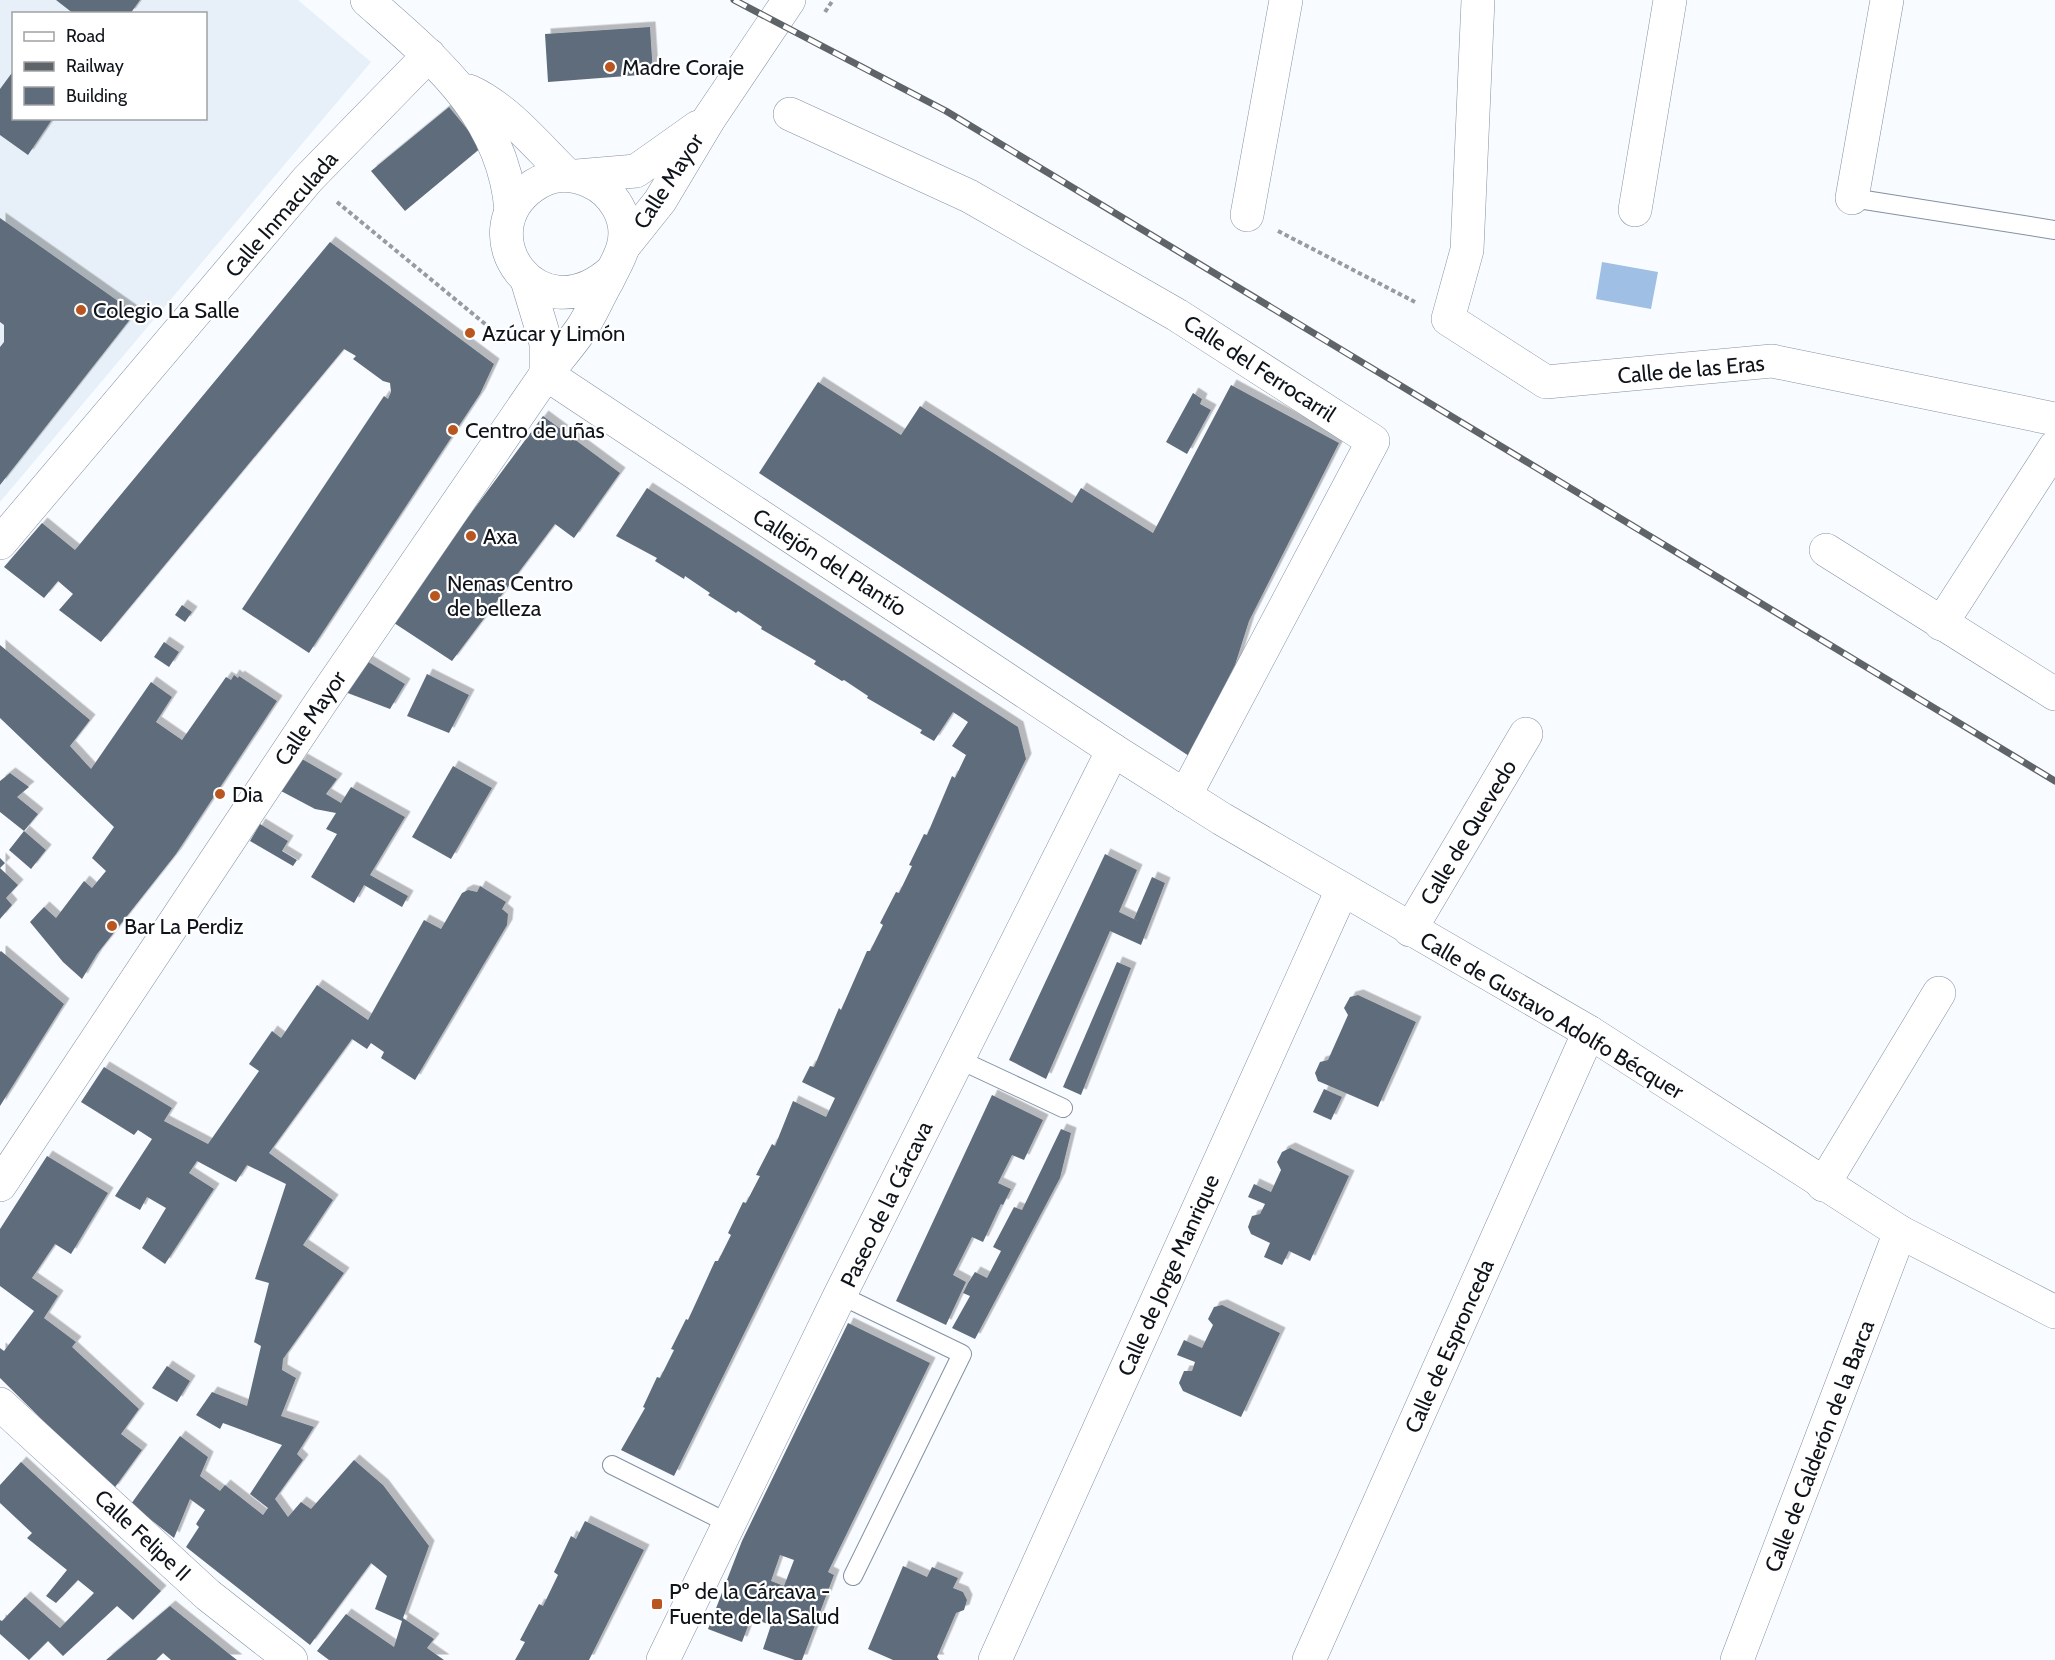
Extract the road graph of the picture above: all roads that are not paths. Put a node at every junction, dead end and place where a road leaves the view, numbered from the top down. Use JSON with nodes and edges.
{"nodes":[{"id":1,"x":368,"y":0,"type":"edge"},
{"id":2,"x":789,"y":0,"type":"edge"},
{"id":3,"x":1286,"y":0,"type":"edge"},
{"id":4,"x":1478,"y":0,"type":"edge"},
{"id":5,"x":1670,"y":0,"type":"edge"},
{"id":6,"x":1887,"y":0,"type":"edge"},
{"id":7,"x":429,"y":55,"type":"junction"},
{"id":8,"x":461,"y":87,"type":"junction"},
{"id":9,"x":790,"y":114,"type":"dead end"},
{"id":10,"x":709,"y":119,"type":"junction"},
{"id":11,"x":572,"y":176,"type":"junction"},
{"id":12,"x":1852,"y":198,"type":"joint"},
{"id":13,"x":1635,"y":210,"type":"dead end"},
{"id":14,"x":511,"y":211,"type":"junction"},
{"id":15,"x":1247,"y":215,"type":"road end"},
{"id":16,"x":2055,"y":230,"type":"edge"},
{"id":17,"x":618,"y":258,"type":"junction"},
{"id":18,"x":527,"y":280,"type":"junction"},
{"id":19,"x":546,"y":374,"type":"junction"},
{"id":20,"x":2055,"y":419,"type":"edge"},
{"id":21,"x":2055,"y":447,"type":"edge"},
{"id":22,"x":0,"y":543,"type":"edge"},
{"id":23,"x":1826,"y":550,"type":"dead end"},
{"id":24,"x":1941,"y":624,"type":"junction"},
{"id":25,"x":2055,"y":694,"type":"edge"},
{"id":26,"x":1526,"y":734,"type":"dead end"},
{"id":27,"x":1113,"y":750,"type":"junction"},
{"id":28,"x":1185,"y":796,"type":"junction"},
{"id":29,"x":1342,"y":890,"type":"junction"},
{"id":30,"x":1410,"y":930,"type":"junction"},
{"id":31,"x":1938,"y":993,"type":"dead end"},
{"id":32,"x":1589,"y":1032,"type":"junction"},
{"id":33,"x":958,"y":1059,"type":"junction"},
{"id":34,"x":1063,"y":1108,"type":"dead end"},
{"id":35,"x":0,"y":1185,"type":"edge"},
{"id":36,"x":1823,"y":1185,"type":"junction"},
{"id":37,"x":1900,"y":1232,"type":"junction"},
{"id":38,"x":840,"y":1295,"type":"junction"},
{"id":39,"x":2055,"y":1312,"type":"edge"},
{"id":40,"x":0,"y":1404,"type":"edge"},
{"id":41,"x":612,"y":1466,"type":"dead end"},
{"id":42,"x":728,"y":1523,"type":"junction"},
{"id":43,"x":853,"y":1576,"type":"dead end"},
{"id":44,"x":671,"y":1658,"type":"edge"},
{"id":45,"x":291,"y":1660,"type":"edge"},
{"id":46,"x":995,"y":1660,"type":"edge"},
{"id":47,"x":1309,"y":1660,"type":"edge"},
{"id":48,"x":1737,"y":1660,"type":"edge"}],
"edges":[{"from":1,"to":7,"type":"street"},
{"from":2,"to":10,"type":"street"},
{"from":3,"to":15,"type":"street"},
{"from":4,"to":20,"type":"street","name":"Calle de las Eras"},
{"from":5,"to":13,"type":"street"},
{"from":6,"to":12,"type":"street"},
{"from":7,"to":8,"type":"street"},
{"from":7,"to":22,"type":"street","name":"Calle Inmaculada"},
{"from":8,"to":11,"type":"street"},
{"from":8,"to":14,"type":"street"},
{"from":9,"to":28,"type":"street","name":"Calle del Ferrocarril"},
{"from":10,"to":11,"type":"street","name":"Calle Mayor"},
{"from":10,"to":17,"type":"street","name":"Calle Mayor"},
{"from":11,"to":14,"type":"street"},
{"from":11,"to":17,"type":"street"},
{"from":12,"to":16,"type":"lane"},
{"from":14,"to":18,"type":"street"},
{"from":17,"to":18,"type":"street"},
{"from":17,"to":19,"type":"street","name":"Calle Mayor"},
{"from":18,"to":19,"type":"street"},
{"from":19,"to":27,"type":"street","name":"Callejón del Plantío"},
{"from":19,"to":35,"type":"street","name":"Calle Mayor"},
{"from":21,"to":24,"type":"street"},
{"from":23,"to":24,"type":"street"},
{"from":24,"to":25,"type":"street"},
{"from":26,"to":30,"type":"street","name":"Calle de Quevedo"},
{"from":27,"to":28,"type":"street","name":"Calle de Gustavo Adolfo Bécquer"},
{"from":27,"to":33,"type":"street","name":"Paseo de la Cárcava"},
{"from":28,"to":29,"type":"street","name":"Calle de Gustavo Adolfo Bécquer"},
{"from":29,"to":30,"type":"street","name":"Calle de Gustavo Adolfo Bécquer"},
{"from":29,"to":46,"type":"street","name":"Calle de Jorge Manrique"},
{"from":30,"to":32,"type":"street","name":"Calle de Gustavo Adolfo Bécquer"},
{"from":31,"to":36,"type":"street"},
{"from":32,"to":36,"type":"street","name":"Calle de Gustavo Adolfo Bécquer"},
{"from":32,"to":47,"type":"street","name":"Calle de Espronceda"},
{"from":33,"to":34,"type":"lane"},
{"from":33,"to":38,"type":"street","name":"Paseo de la Cárcava"},
{"from":36,"to":37,"type":"street","name":"Calle de Gustavo Adolfo Bécquer"},
{"from":37,"to":39,"type":"street","name":"Calle de Gustavo Adolfo Bécquer"},
{"from":37,"to":48,"type":"street","name":"Calle de Calderón de la Barca"},
{"from":38,"to":42,"type":"street","name":"Paseo de la Cárcava"},
{"from":38,"to":43,"type":"lane"},
{"from":40,"to":45,"type":"street","name":"Calle Felipe II"},
{"from":41,"to":42,"type":"lane"},
{"from":42,"to":44,"type":"street","name":"Paseo de la Cárcava"}]}
